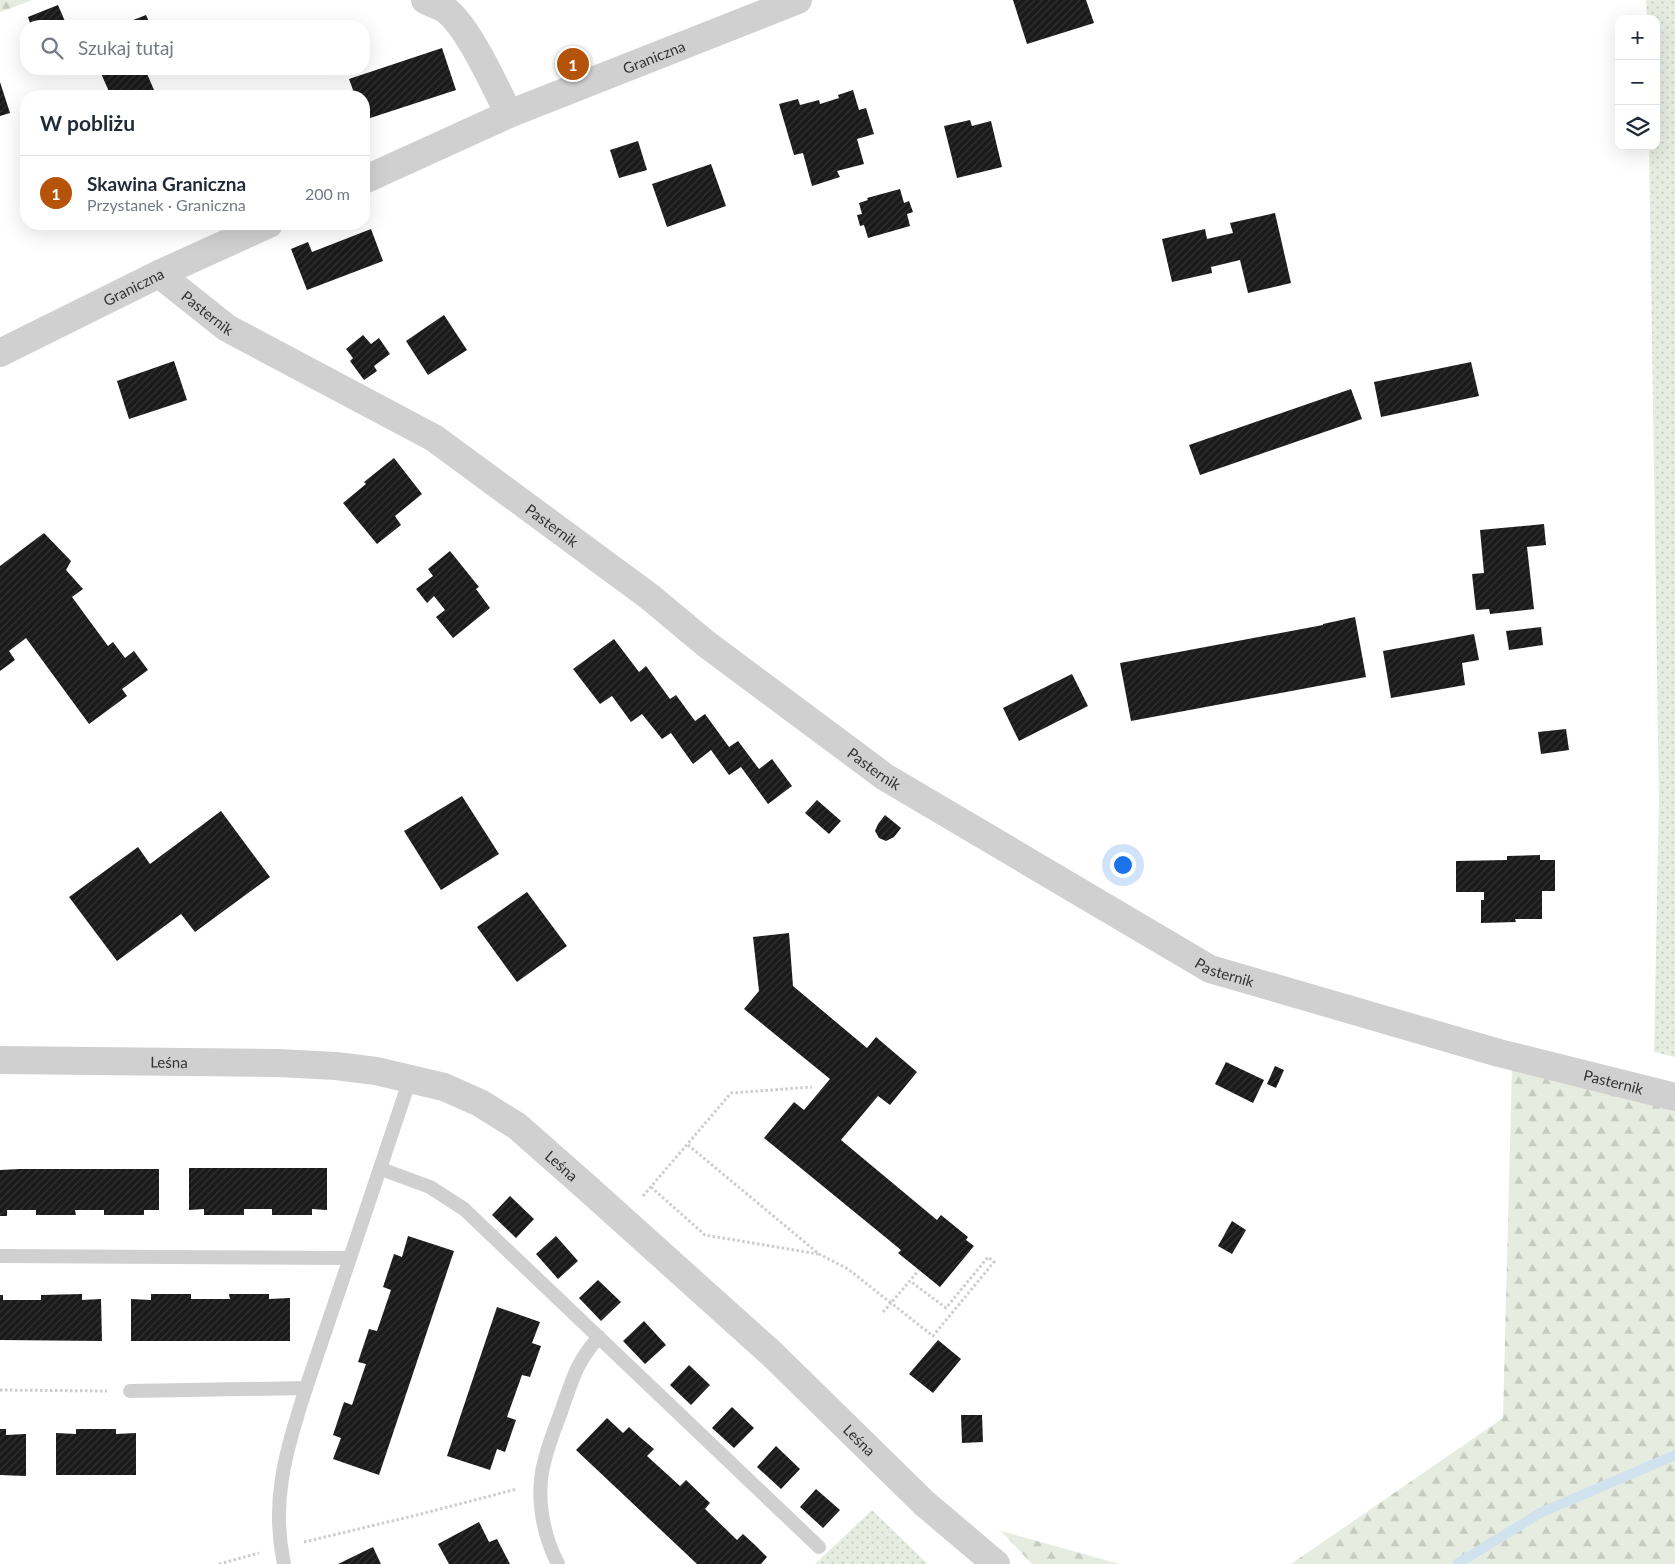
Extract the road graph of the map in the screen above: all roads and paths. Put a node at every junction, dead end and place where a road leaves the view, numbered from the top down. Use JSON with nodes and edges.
{"nodes":[{"id":1,"x":798,"y":0,"type":"edge"},
{"id":2,"x":438,"y":3,"type":"edge"},
{"id":3,"x":509,"y":114,"type":"junction"},
{"id":4,"x":370,"y":177,"type":"edge"},
{"id":5,"x":256,"y":230,"type":"edge"},
{"id":6,"x":160,"y":274,"type":"junction"},
{"id":7,"x":0,"y":353,"type":"edge"},
{"id":8,"x":0,"y":1060,"type":"edge"},
{"id":9,"x":410,"y":1078,"type":"junction"},
{"id":10,"x":812,"y":1087,"type":"dead end"},
{"id":11,"x":1675,"y":1097,"type":"edge"},
{"id":12,"x":688,"y":1145,"type":"junction"},
{"id":13,"x":381,"y":1169,"type":"junction"},
{"id":14,"x":651,"y":1187,"type":"junction"},
{"id":15,"x":622,"y":1220,"type":"junction"},
{"id":16,"x":819,"y":1254,"type":"junction"},
{"id":17,"x":0,"y":1256,"type":"edge"},
{"id":18,"x":350,"y":1258,"type":"junction"},
{"id":19,"x":919,"y":1270,"type":"dead end"},
{"id":20,"x":910,"y":1281,"type":"junction"},
{"id":21,"x":891,"y":1303,"type":"junction"},
{"id":22,"x":883,"y":1312,"type":"dead end"},
{"id":23,"x":599,"y":1337,"type":"junction"},
{"id":24,"x":306,"y":1388,"type":"junction"},
{"id":25,"x":0,"y":1390,"type":"edge"},
{"id":26,"x":130,"y":1391,"type":"joint"},
{"id":27,"x":541,"y":1482,"type":"junction"},
{"id":28,"x":281,"y":1547,"type":"junction"},
{"id":29,"x":819,"y":1547,"type":"dead end"},
{"id":30,"x":219,"y":1564,"type":"edge"},
{"id":31,"x":284,"y":1564,"type":"edge"},
{"id":32,"x":558,"y":1564,"type":"edge"},
{"id":33,"x":996,"y":1564,"type":"edge"}],
"edges":[{"from":1,"to":3,"type":"street","name":"Graniczna"},
{"from":2,"to":3,"type":"street"},
{"from":3,"to":4,"type":"street","name":"Graniczna"},
{"from":5,"to":6,"type":"street","name":"Graniczna"},
{"from":6,"to":7,"type":"street","name":"Graniczna"},
{"from":6,"to":11,"type":"street","name":"Pasternik"},
{"from":8,"to":9,"type":"street","name":"Leśna"},
{"from":9,"to":13,"type":"lane"},
{"from":9,"to":15,"type":"street","name":"Leśna"},
{"from":10,"to":12,"type":"path"},
{"from":12,"to":14,"type":"path"},
{"from":12,"to":16,"type":"path"},
{"from":13,"to":18,"type":"lane"},
{"from":13,"to":23,"type":"lane"},
{"from":14,"to":15,"type":"path"},
{"from":14,"to":16,"type":"path"},
{"from":15,"to":33,"type":"street","name":"Leśna"},
{"from":16,"to":21,"type":"path"},
{"from":17,"to":18,"type":"lane"},
{"from":18,"to":24,"type":"lane"},
{"from":19,"to":20,"type":"path"},
{"from":20,"to":21,"type":"path"},
{"from":20,"to":21,"type":"path"},
{"from":21,"to":22,"type":"path"},
{"from":23,"to":27,"type":"lane"},
{"from":23,"to":29,"type":"lane"},
{"from":24,"to":26,"type":"lane"},
{"from":24,"to":28,"type":"lane"},
{"from":25,"to":26,"type":"path"},
{"from":27,"to":28,"type":"path"},
{"from":27,"to":32,"type":"lane"},
{"from":28,"to":30,"type":"path"},
{"from":28,"to":31,"type":"lane"}]}
